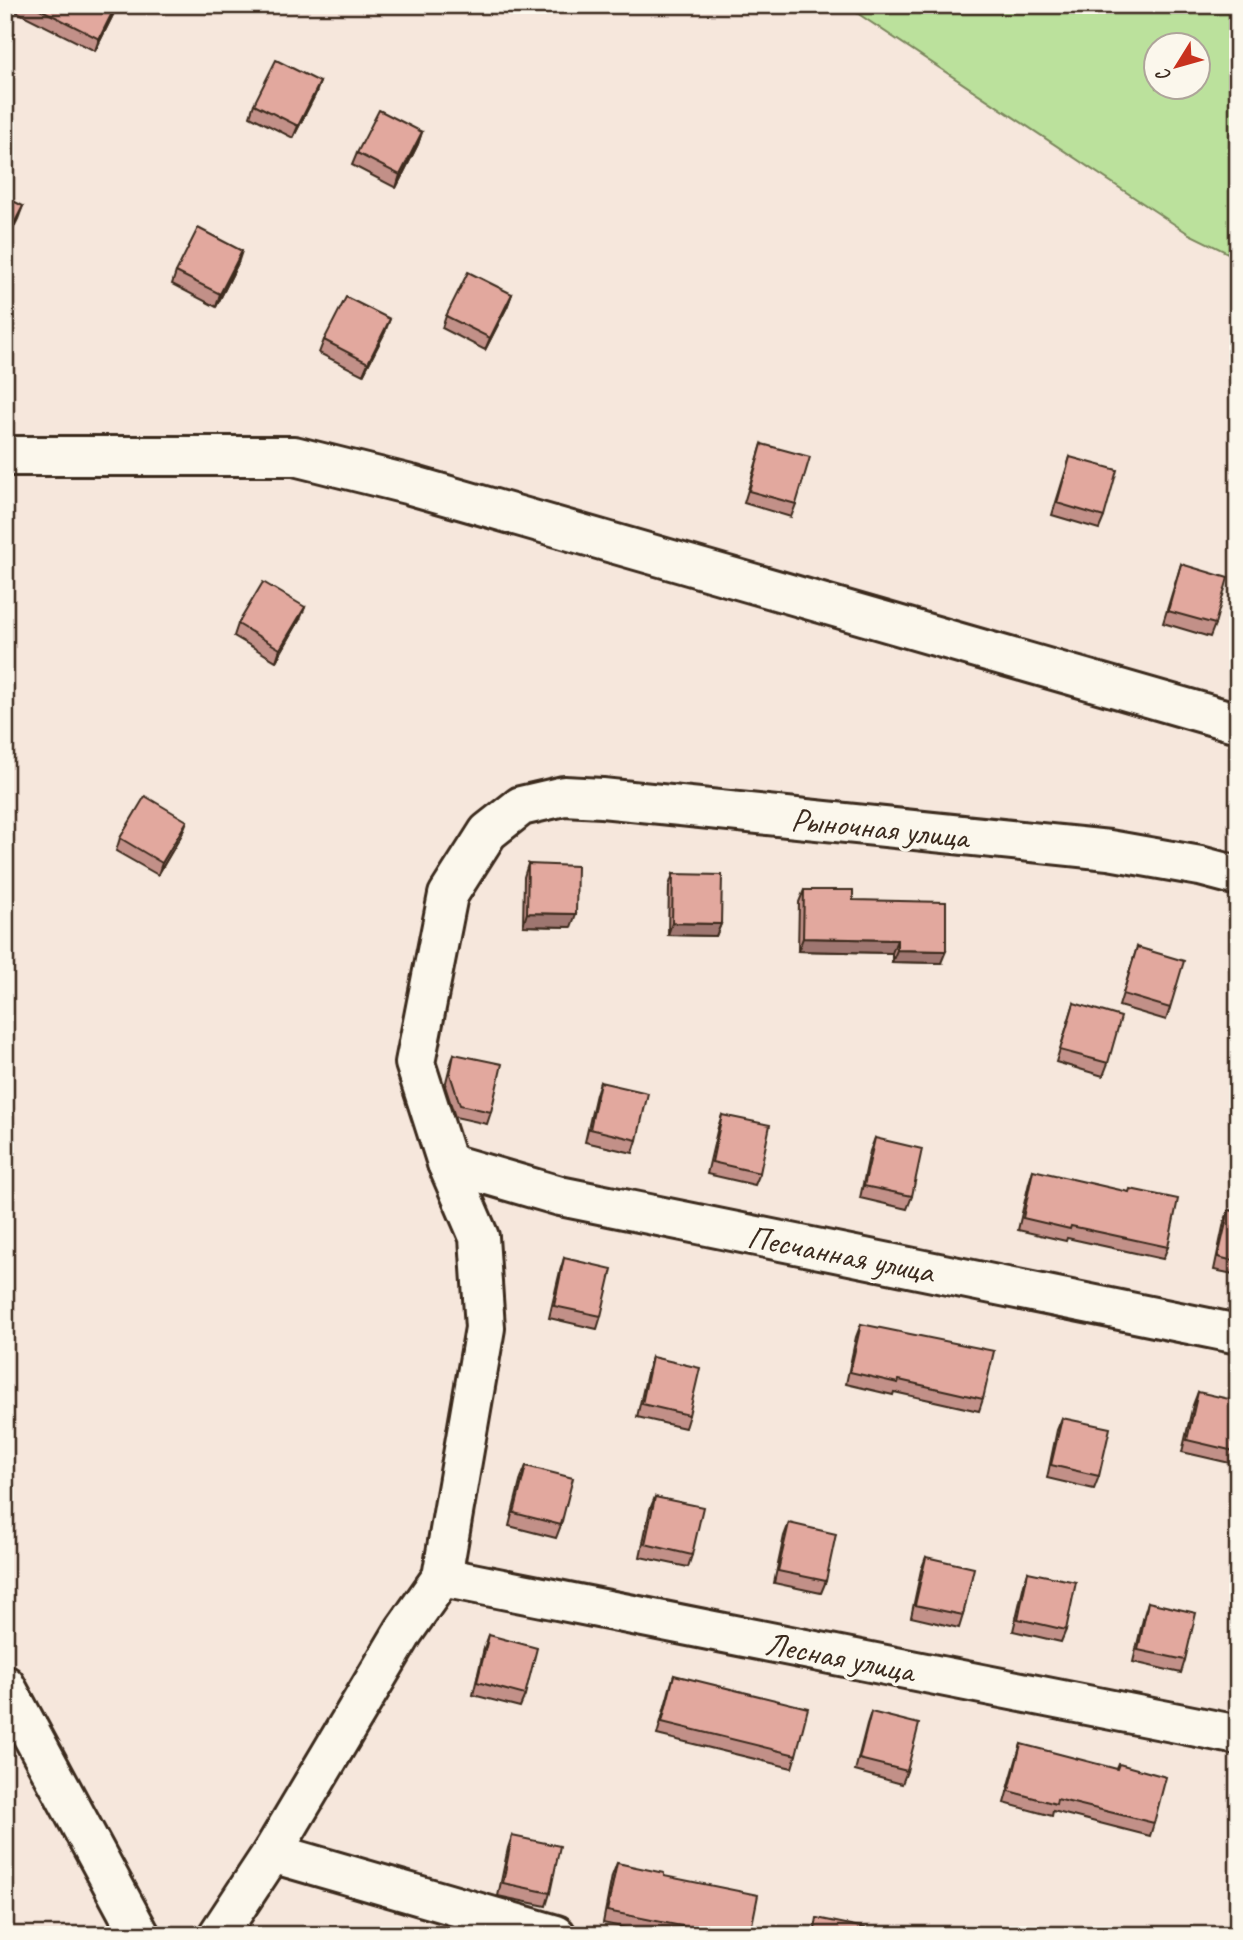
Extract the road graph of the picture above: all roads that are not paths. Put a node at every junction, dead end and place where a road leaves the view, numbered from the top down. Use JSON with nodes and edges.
{"nodes":[{"id":1,"x":5,"y":456,"type":"edge"},
{"id":2,"x":1238,"y":723,"type":"edge"},
{"id":3,"x":1238,"y":876,"type":"edge"},
{"id":4,"x":447,"y":1163,"type":"junction"},
{"id":5,"x":1238,"y":1334,"type":"edge"},
{"id":6,"x":442,"y":1577,"type":"junction"},
{"id":7,"x":5,"y":1685,"type":"edge"},
{"id":8,"x":1238,"y":1735,"type":"edge"},
{"id":9,"x":272,"y":1853,"type":"junction"},
{"id":10,"x":140,"y":1935,"type":"edge"},
{"id":11,"x":218,"y":1935,"type":"edge"},
{"id":12,"x":556,"y":1935,"type":"edge"}],
"edges":[{"from":1,"to":2,"type":"street"},
{"from":3,"to":4,"type":"street","name":"Рыночная улица"},
{"from":4,"to":5,"type":"street","name":"Песчанная улица"},
{"from":4,"to":6,"type":"street"},
{"from":6,"to":8,"type":"street","name":"Лесная улица"},
{"from":6,"to":9,"type":"street"},
{"from":7,"to":10,"type":"street"},
{"from":9,"to":11,"type":"street"},
{"from":9,"to":12,"type":"street"}]}
